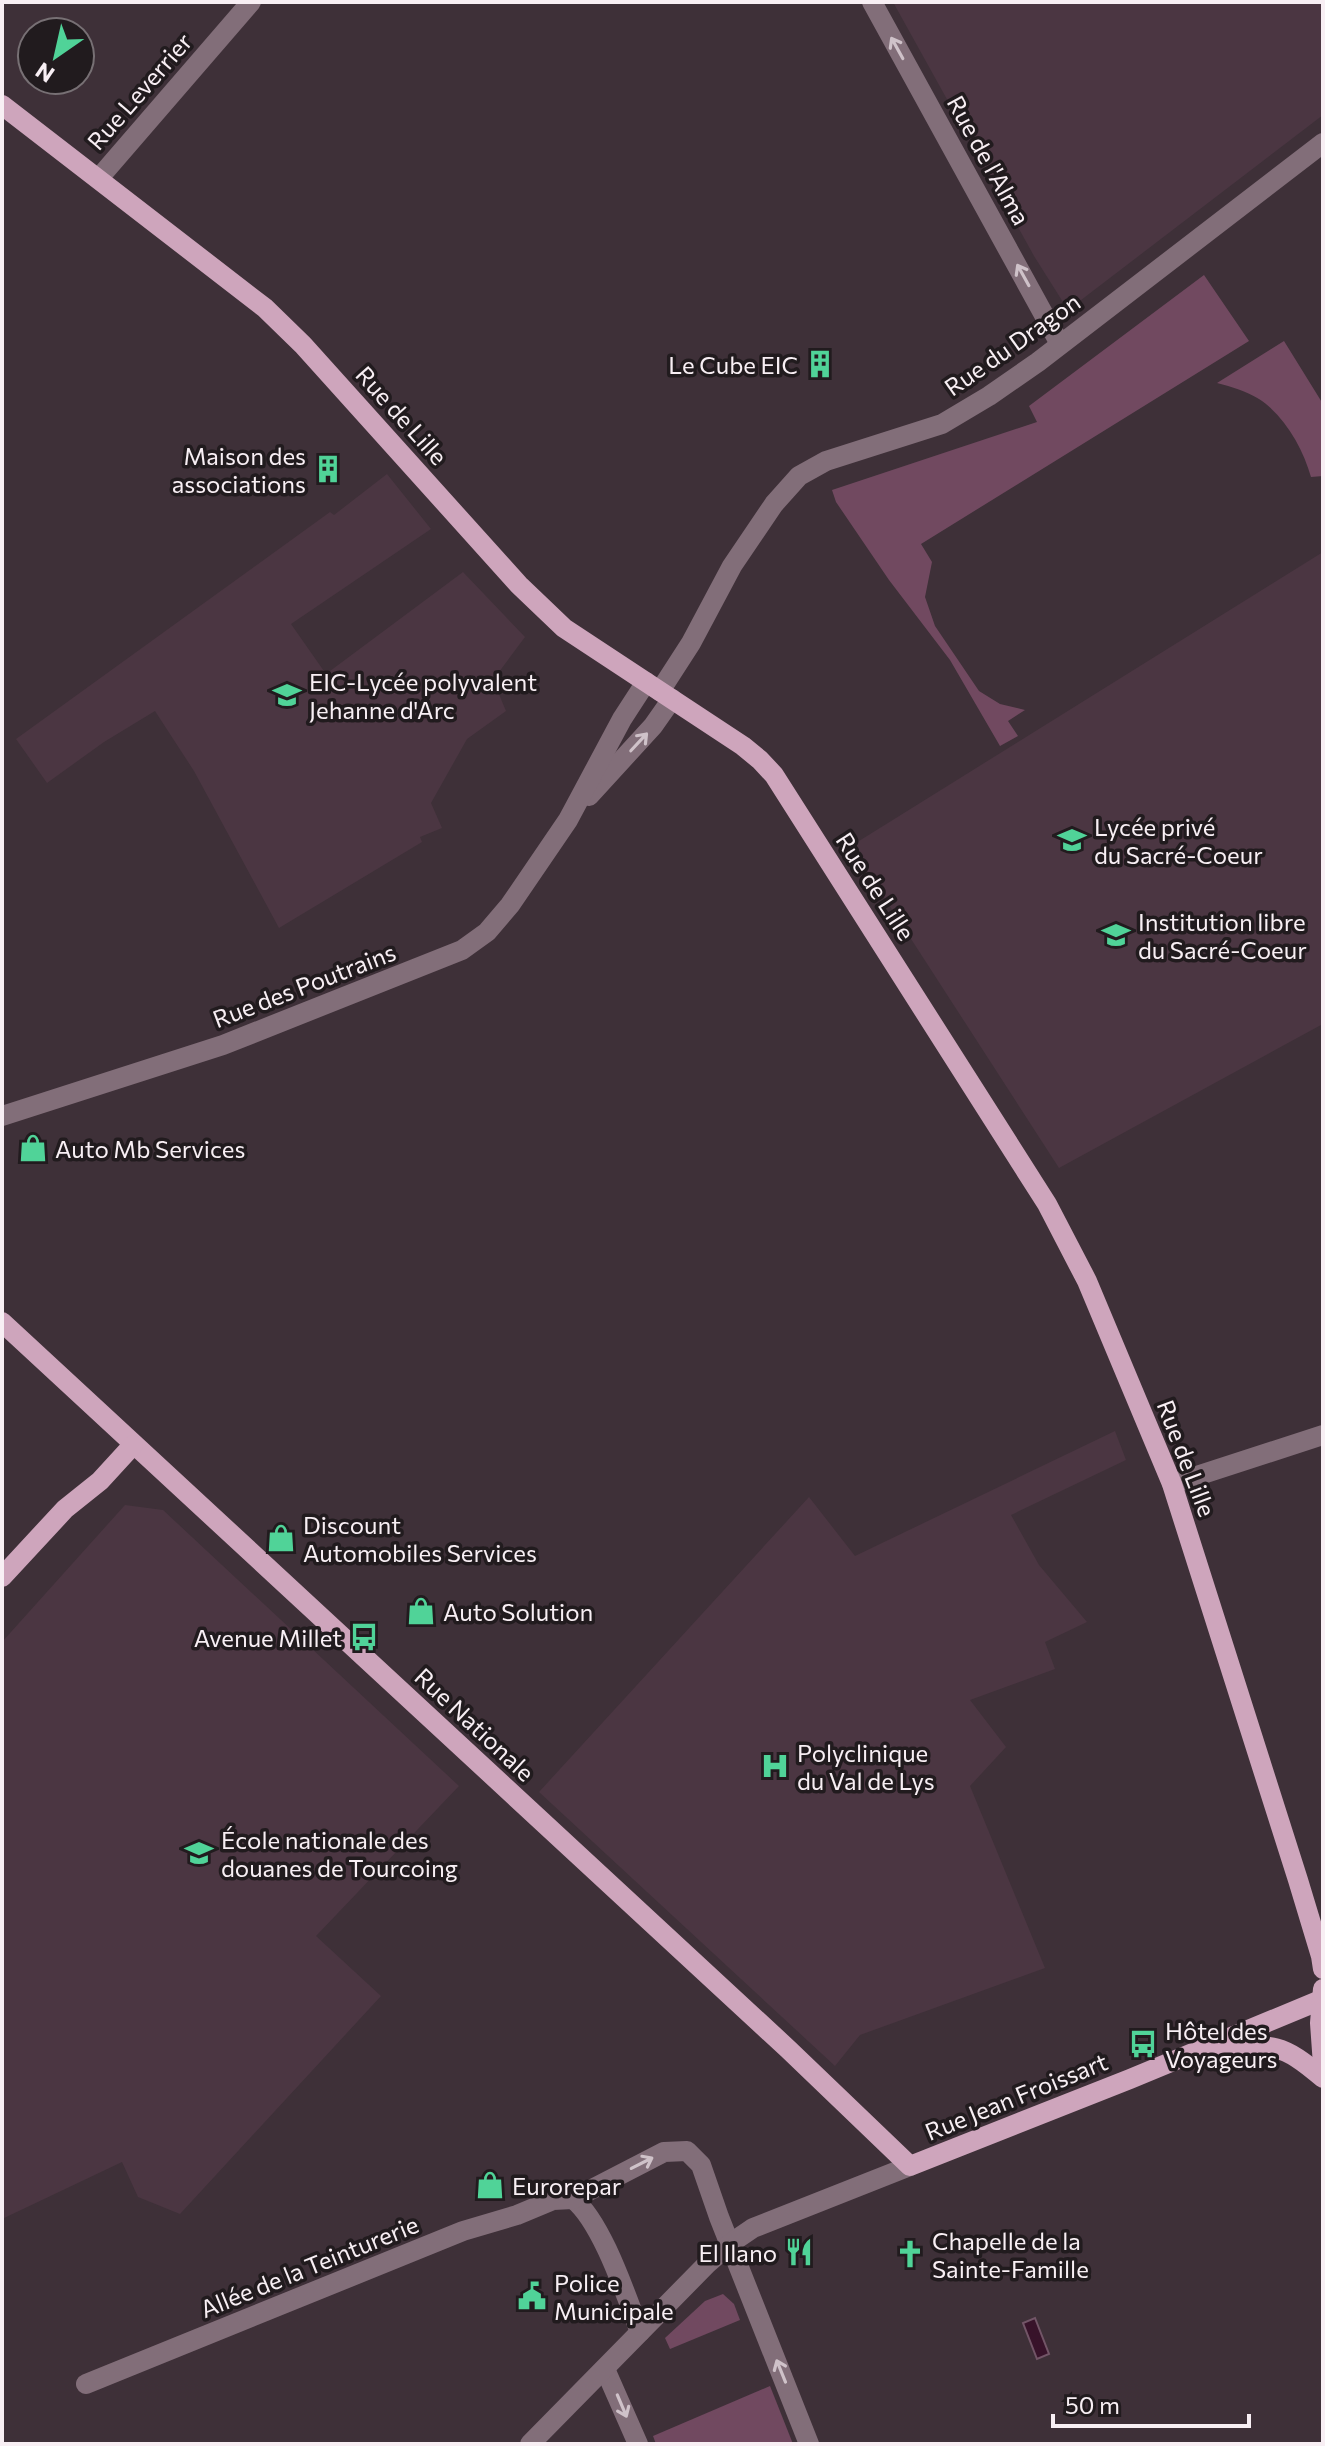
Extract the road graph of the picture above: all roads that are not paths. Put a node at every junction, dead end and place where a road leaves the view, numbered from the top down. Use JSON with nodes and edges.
{"nodes":[{"id":1,"x":251,"y":2,"type":"edge"},
{"id":2,"x":872,"y":2,"type":"edge"},
{"id":3,"x":2,"y":105,"type":"edge"},
{"id":4,"x":1323,"y":143,"type":"edge"},
{"id":5,"x":99,"y":178,"type":"junction"},
{"id":6,"x":1060,"y":344,"type":"junction"},
{"id":7,"x":659,"y":691,"type":"junction"},
{"id":8,"x":568,"y":820,"type":"junction"},
{"id":9,"x":2,"y":1116,"type":"edge"},
{"id":10,"x":2,"y":1322,"type":"edge"},
{"id":11,"x":1323,"y":1435,"type":"edge"},
{"id":12,"x":133,"y":1445,"type":"junction"},
{"id":13,"x":1172,"y":1484,"type":"junction"},
{"id":14,"x":2,"y":1577,"type":"edge"},
{"id":15,"x":1323,"y":1969,"type":"edge"},
{"id":16,"x":1323,"y":1989,"type":"edge"},
{"id":17,"x":1323,"y":1999,"type":"edge"},
{"id":18,"x":1202,"y":2049,"type":"junction"},
{"id":19,"x":1323,"y":2065,"type":"edge"},
{"id":20,"x":1323,"y":2078,"type":"edge"},
{"id":21,"x":910,"y":2166,"type":"junction"},
{"id":22,"x":563,"y":2200,"type":"junction"},
{"id":23,"x":731,"y":2243,"type":"junction"},
{"id":24,"x":640,"y":2332,"type":"junction"},
{"id":25,"x":605,"y":2369,"type":"junction"},
{"id":26,"x":86,"y":2384,"type":"dead end"},
{"id":27,"x":530,"y":2444,"type":"edge"},
{"id":28,"x":638,"y":2444,"type":"edge"},
{"id":29,"x":809,"y":2444,"type":"edge"}],
"edges":[{"from":1,"to":5,"type":"street","name":"Rue Leverrier"},
{"from":6,"to":2,"type":"street","name":"Rue de l'Alma","one_way":true},
{"from":3,"to":5,"type":"main road","name":"Rue de Lille"},
{"from":4,"to":6,"type":"street","name":"Rue du Dragon"},
{"from":5,"to":7,"type":"main road","name":"Rue de Lille"},
{"from":6,"to":7,"type":"street","name":"Rue du Dragon"},
{"from":7,"to":8,"type":"street","name":"Rue des Poutrains"},
{"from":8,"to":7,"type":"street","name":"Rue des Poutrains","one_way":true},
{"from":7,"to":13,"type":"main road","name":"Rue de Lille"},
{"from":8,"to":9,"type":"street","name":"Rue des Poutrains"},
{"from":10,"to":12,"type":"main road","name":"Rue Nationale"},
{"from":11,"to":13,"type":"street"},
{"from":12,"to":14,"type":"main road"},
{"from":12,"to":21,"type":"main road","name":"Rue Nationale"},
{"from":13,"to":15,"type":"main road","name":"Rue de Lille"},
{"from":16,"to":17,"type":"main road"},
{"from":17,"to":18,"type":"main road","name":"Rue Jean Froissart"},
{"from":17,"to":19,"type":"main road"},
{"from":18,"to":20,"type":"main road"},
{"from":18,"to":21,"type":"main road","name":"Rue Jean Froissart"},
{"from":21,"to":23,"type":"street","name":"Rue Jean Froissart"},
{"from":22,"to":23,"type":"street","name":"Allée de la Teinturerie","one_way":true},
{"from":22,"to":24,"type":"street"},
{"from":22,"to":26,"type":"street","name":"Allée de la Teinturerie"},
{"from":23,"to":24,"type":"street","name":"Rue Jean Froissart"},
{"from":29,"to":23,"type":"street","name":"Allée de la Teinturerie","one_way":true},
{"from":24,"to":25,"type":"street","name":"Rue Jean Froissart"},
{"from":25,"to":27,"type":"street","name":"Rue Jean Froissart"},
{"from":25,"to":28,"type":"street","one_way":true}]}
